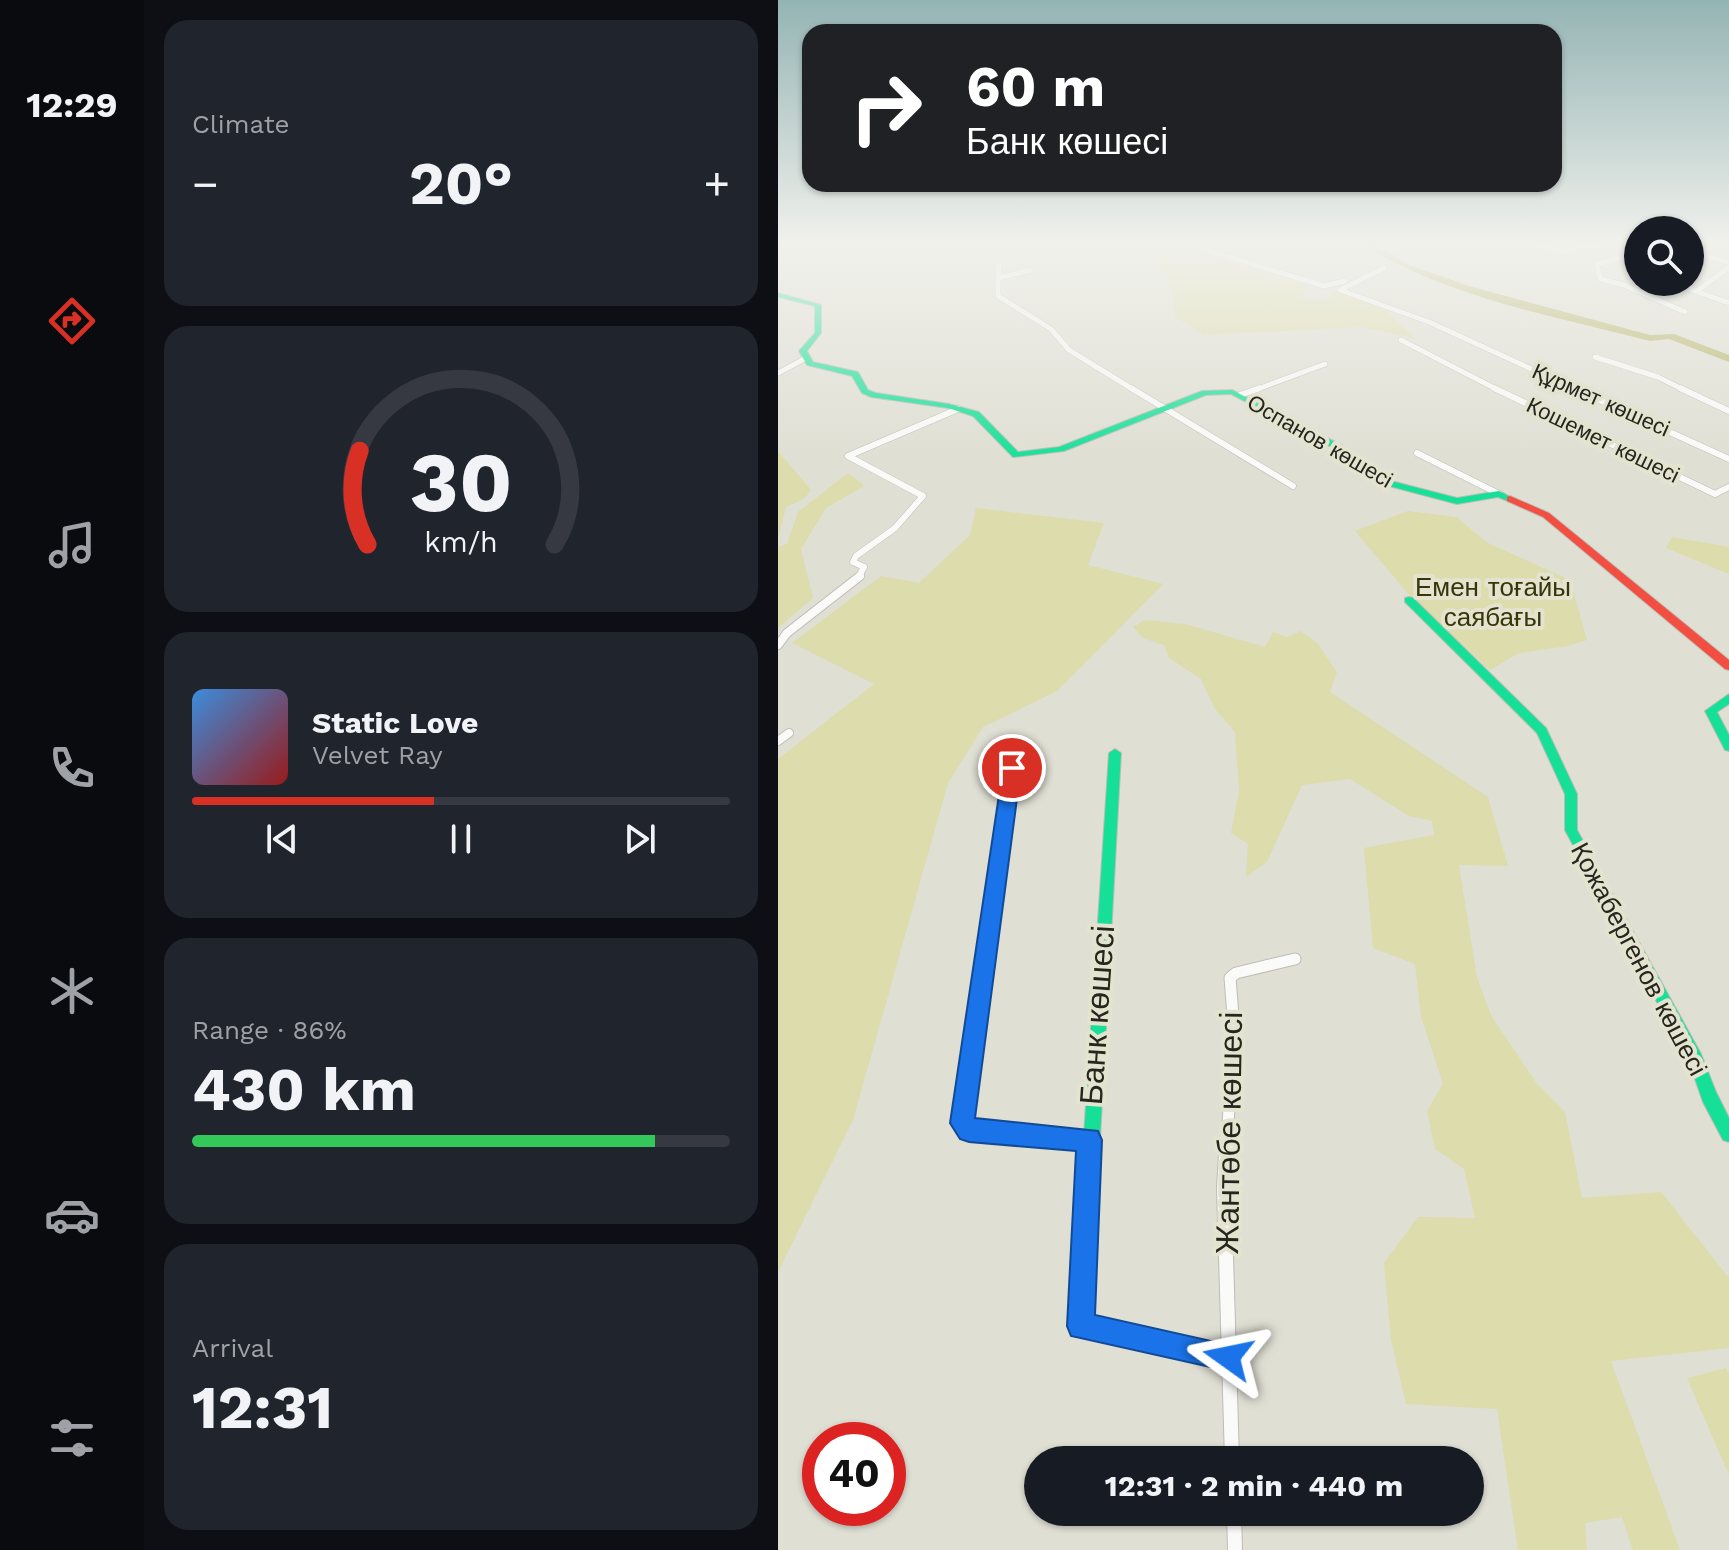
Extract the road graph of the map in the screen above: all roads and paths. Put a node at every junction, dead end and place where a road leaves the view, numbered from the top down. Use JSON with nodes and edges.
{"nodes":[{"id":1,"x":820,"y":315,"type":"edge"},
{"id":2,"x":1029,"y":315,"type":"edge"},
{"id":3,"x":1411,"y":315,"type":"edge"},
{"id":4,"x":1401,"y":340,"type":"dead end"},
{"id":5,"x":1595,"y":357,"type":"dead end"},
{"id":6,"x":806,"y":358,"type":"junction"},
{"id":7,"x":1325,"y":364,"type":"dead end"},
{"id":8,"x":778,"y":373,"type":"edge"},
{"id":9,"x":1240,"y":395,"type":"junction"},
{"id":10,"x":1162,"y":408,"type":"junction"},
{"id":11,"x":958,"y":409,"type":"junction"},
{"id":12,"x":1729,"y":411,"type":"edge"},
{"id":13,"x":1417,"y":453,"type":"dead end"},
{"id":14,"x":1729,"y":459,"type":"edge"},
{"id":15,"x":1293,"y":486,"type":"dead end"},
{"id":16,"x":1729,"y":487,"type":"edge"},
{"id":17,"x":1499,"y":494,"type":"junction"},
{"id":18,"x":1409,"y":600,"type":"dead end"},
{"id":19,"x":778,"y":645,"type":"edge"},
{"id":20,"x":1729,"y":666,"type":"edge"},
{"id":21,"x":1729,"y":698,"type":"edge"},
{"id":22,"x":789,"y":733,"type":"dead end"},
{"id":23,"x":778,"y":741,"type":"edge"},
{"id":24,"x":1729,"y":747,"type":"edge"},
{"id":25,"x":1115,"y":753,"type":"dead end"},
{"id":26,"x":1012,"y":768,"type":"dead end"},
{"id":27,"x":1295,"y":959,"type":"dead end"},
{"id":28,"x":1729,"y":1134,"type":"edge"},
{"id":29,"x":1089,"y":1140,"type":"junction"},
{"id":30,"x":1228,"y":1357,"type":"junction"},
{"id":31,"x":1231,"y":1446,"type":"edge"},
{"id":32,"x":1234,"y":1526,"type":"edge"},
{"id":33,"x":1235,"y":1550,"type":"edge"}],
"edges":[{"from":1,"to":6,"type":"street"},
{"from":2,"to":10,"type":"street"},
{"from":3,"to":14,"type":"street","name":"Құрмет көшесі"},
{"from":4,"to":16,"type":"street","name":"Кошемет көшесі"},
{"from":5,"to":12,"type":"street"},
{"from":6,"to":8,"type":"street"},
{"from":6,"to":11,"type":"street","name":"Оспанов көшесі"},
{"from":7,"to":9,"type":"street"},
{"from":9,"to":10,"type":"street","name":"Оспанов көшесі"},
{"from":9,"to":17,"type":"street","name":"Оспанов көшесі"},
{"from":10,"to":11,"type":"street","name":"Оспанов көшесі"},
{"from":10,"to":15,"type":"street"},
{"from":11,"to":19,"type":"street"},
{"from":13,"to":17,"type":"street"},
{"from":17,"to":20,"type":"street"},
{"from":18,"to":28,"type":"street","name":"Қожабергенов көшесі"},
{"from":21,"to":24,"type":"street"},
{"from":22,"to":23,"type":"street"},
{"from":25,"to":29,"type":"street","name":"Банк көшесі"},
{"from":26,"to":29,"type":"street"},
{"from":27,"to":30,"type":"street","name":"Жантөбе көшесі"},
{"from":29,"to":30,"type":"street","name":"Банк көшесі"},
{"from":30,"to":31,"type":"street"},
{"from":32,"to":33,"type":"street"}]}
